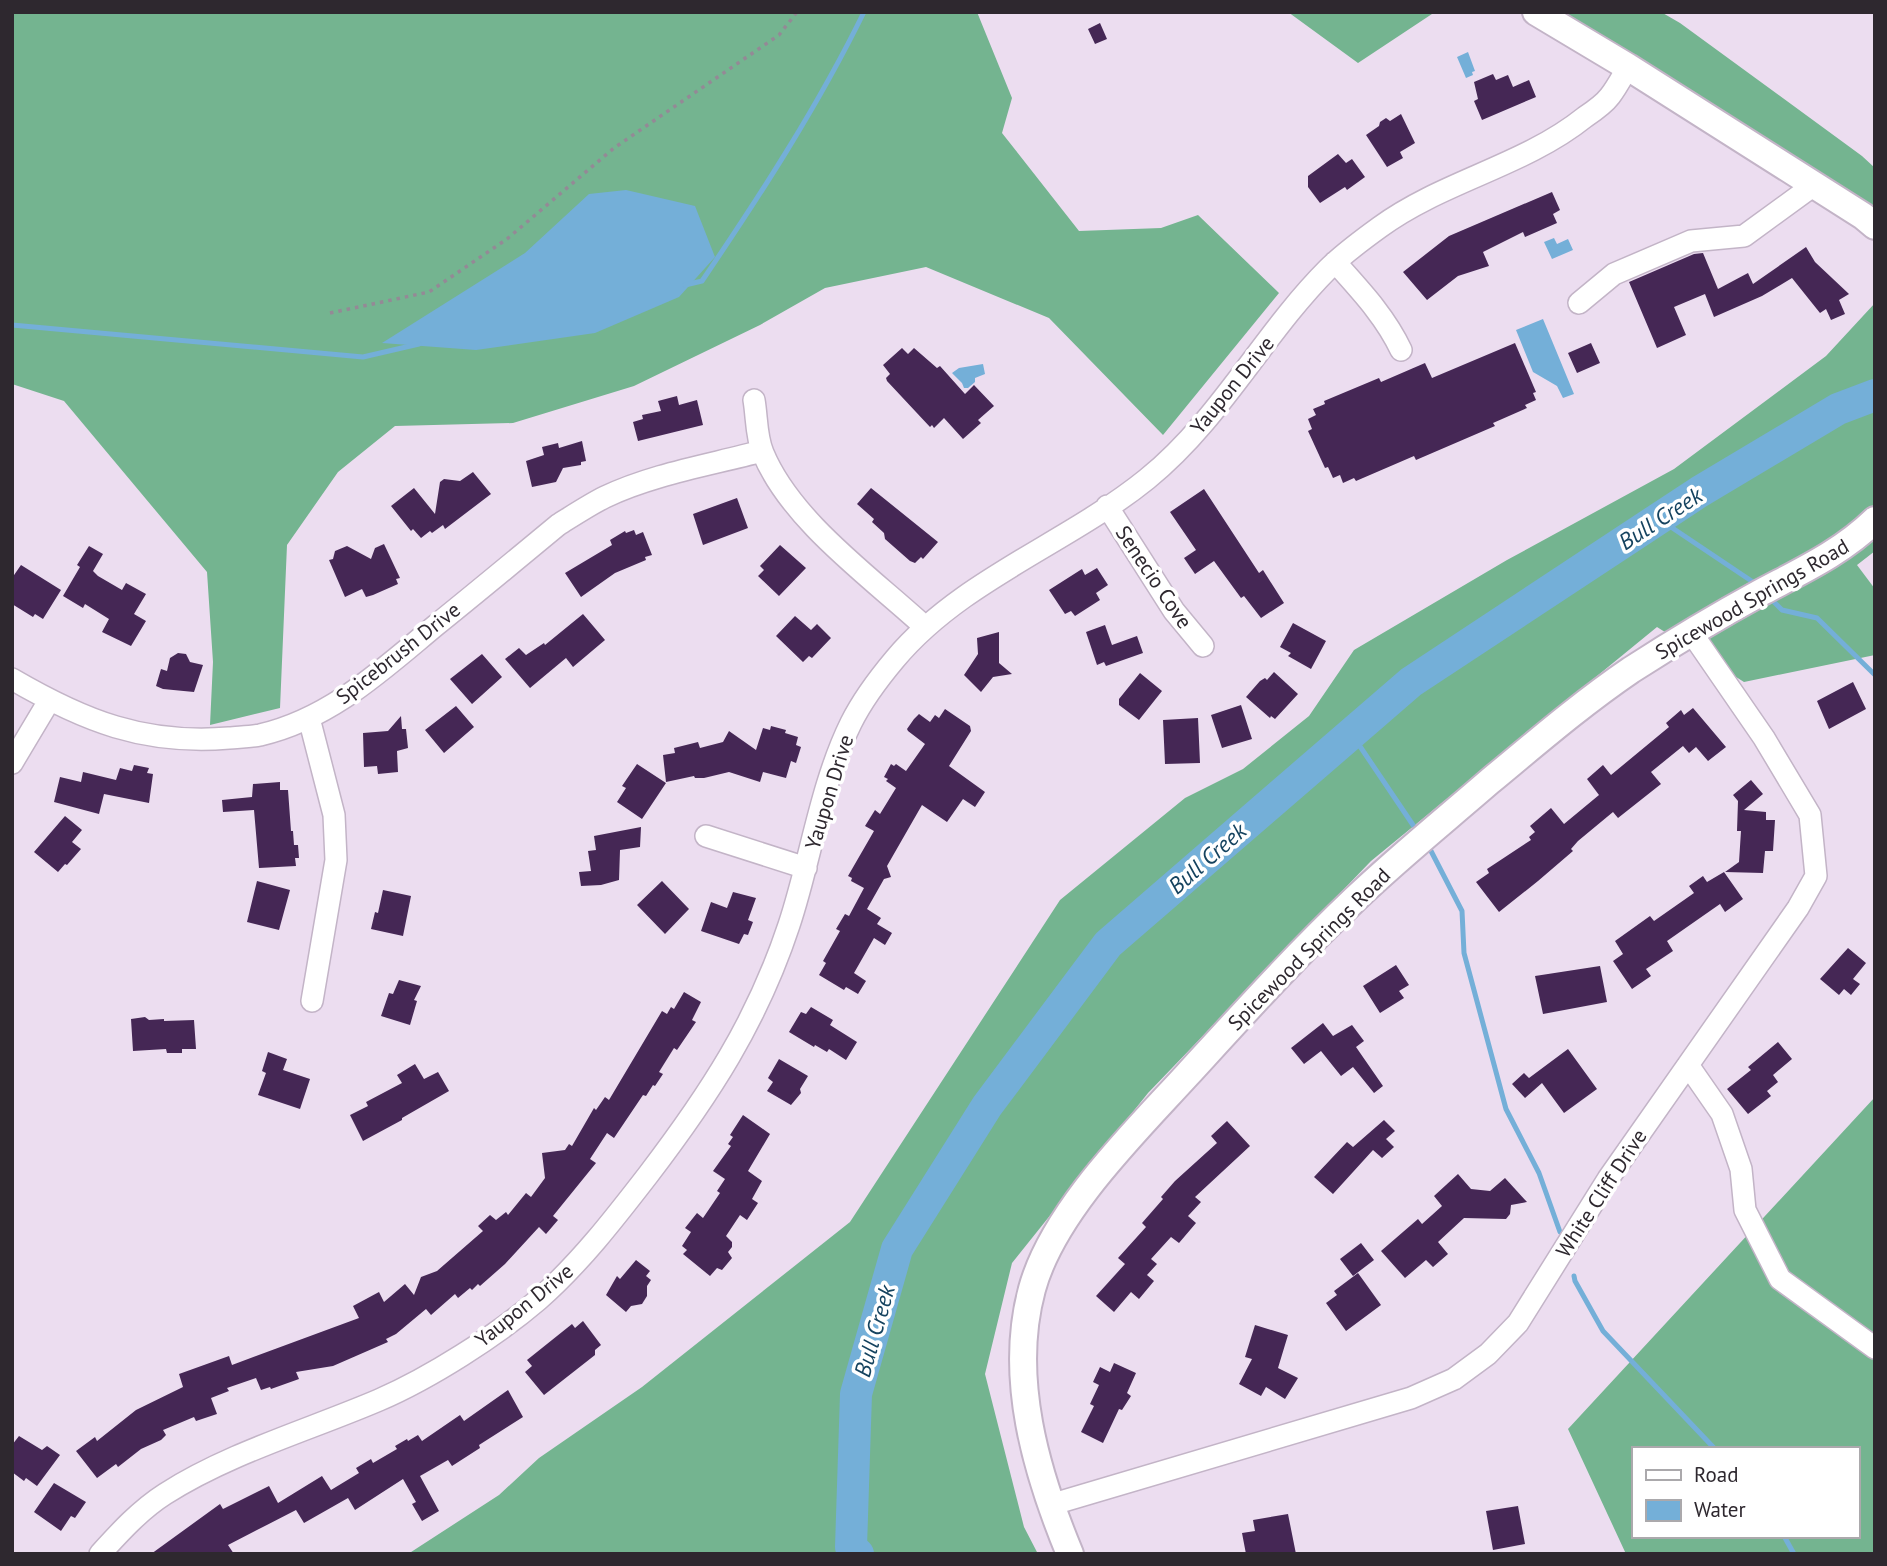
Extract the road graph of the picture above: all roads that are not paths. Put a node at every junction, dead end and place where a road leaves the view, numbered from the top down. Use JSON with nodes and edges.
{"nodes":[{"id":1,"x":1535,"y":12,"type":"edge"},
{"id":2,"x":1628,"y":67,"type":"junction"},
{"id":3,"x":1814,"y":185,"type":"junction"},
{"id":4,"x":1875,"y":226,"type":"edge"},
{"id":5,"x":1335,"y":262,"type":"junction"},
{"id":6,"x":1580,"y":303,"type":"dead end"},
{"id":7,"x":1401,"y":350,"type":"dead end"},
{"id":8,"x":754,"y":400,"type":"dead end"},
{"id":9,"x":762,"y":451,"type":"junction"},
{"id":10,"x":1107,"y":506,"type":"junction"},
{"id":11,"x":1875,"y":520,"type":"edge"},
{"id":12,"x":925,"y":627,"type":"junction"},
{"id":13,"x":1691,"y":632,"type":"junction"},
{"id":14,"x":1203,"y":646,"type":"dead end"},
{"id":15,"x":12,"y":679,"type":"edge"},
{"id":16,"x":49,"y":701,"type":"junction"},
{"id":17,"x":309,"y":718,"type":"junction"},
{"id":18,"x":12,"y":763,"type":"edge"},
{"id":19,"x":706,"y":836,"type":"dead end"},
{"id":20,"x":806,"y":868,"type":"junction"},
{"id":21,"x":312,"y":1001,"type":"dead end"},
{"id":22,"x":1688,"y":1065,"type":"junction"},
{"id":23,"x":1875,"y":1348,"type":"edge"},
{"id":24,"x":1050,"y":1505,"type":"junction"},
{"id":25,"x":100,"y":1554,"type":"edge"},
{"id":26,"x":1070,"y":1554,"type":"edge"}],
"edges":[{"from":1,"to":2,"type":"main road"},
{"from":2,"to":3,"type":"main road"},
{"from":2,"to":5,"type":"street","name":"Yaupon Drive"},
{"from":3,"to":4,"type":"main road"},
{"from":3,"to":6,"type":"street"},
{"from":5,"to":7,"type":"street"},
{"from":5,"to":10,"type":"street","name":"Yaupon Drive"},
{"from":8,"to":9,"type":"street"},
{"from":9,"to":12,"type":"street"},
{"from":9,"to":17,"type":"street","name":"Spicebrush Drive"},
{"from":10,"to":12,"type":"street","name":"Yaupon Drive"},
{"from":10,"to":14,"type":"street","name":"Senecio Cove"},
{"from":11,"to":13,"type":"main road","name":"Spicewood Springs Road"},
{"from":12,"to":20,"type":"street","name":"Yaupon Drive"},
{"from":13,"to":22,"type":"street","name":"White Cliff Drive"},
{"from":13,"to":24,"type":"main road","name":"Spicewood Springs Road"},
{"from":15,"to":16,"type":"street","name":"Spicebrush Drive"},
{"from":16,"to":17,"type":"street","name":"Spicebrush Drive"},
{"from":16,"to":18,"type":"street"},
{"from":17,"to":21,"type":"street"},
{"from":19,"to":20,"type":"street"},
{"from":20,"to":25,"type":"street","name":"Yaupon Drive"},
{"from":22,"to":23,"type":"street"},
{"from":22,"to":24,"type":"street","name":"White Cliff Drive"},
{"from":24,"to":26,"type":"main road","name":"Spicewood Springs Road"}]}
